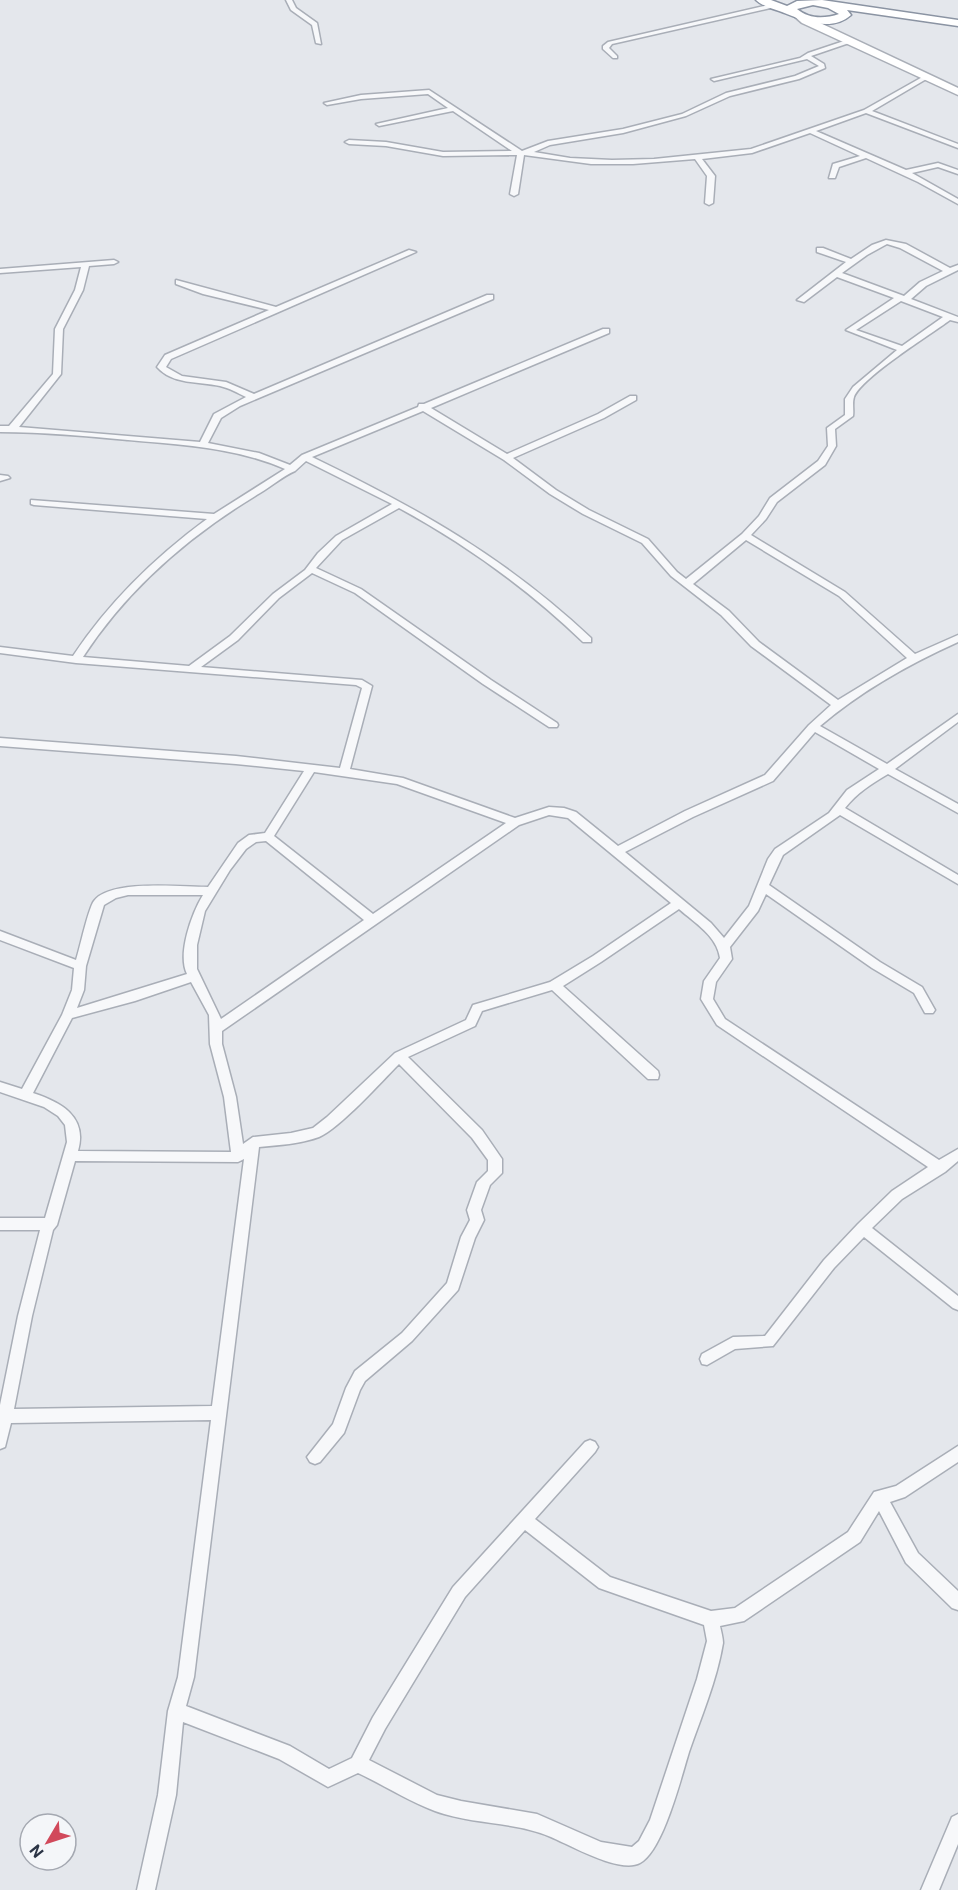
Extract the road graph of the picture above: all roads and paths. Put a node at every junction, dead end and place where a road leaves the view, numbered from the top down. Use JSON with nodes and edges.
{"nodes":[{"id":1,"x":289,"y":0,"type":"edge"},
{"id":2,"x":761,"y":0,"type":"edge"},
{"id":3,"x":808,"y":1,"type":"edge"},
{"id":4,"x":825,"y":4,"type":"junction"},
{"id":5,"x":773,"y":6,"type":"junction"},
{"id":6,"x":795,"y":14,"type":"junction"},
{"id":7,"x":839,"y":18,"type":"junction"},
{"id":8,"x":958,"y":25,"type":"edge"},
{"id":9,"x":838,"y":36,"type":"junction"},
{"id":10,"x":850,"y":41,"type":"junction"},
{"id":11,"x":319,"y":43,"type":"dead end"},
{"id":12,"x":807,"y":56,"type":"junction"},
{"id":13,"x":615,"y":57,"type":"dead end"},
{"id":14,"x":926,"y":77,"type":"junction"},
{"id":15,"x":714,"y":79,"type":"dead end"},
{"id":16,"x":958,"y":92,"type":"edge"},
{"id":17,"x":327,"y":103,"type":"dead end"},
{"id":18,"x":453,"y":109,"type":"junction"},
{"id":19,"x":866,"y":111,"type":"junction"},
{"id":20,"x":379,"y":124,"type":"dead end"},
{"id":21,"x":809,"y":130,"type":"junction"},
{"id":22,"x":349,"y":142,"type":"dead end"},
{"id":23,"x":958,"y":146,"type":"edge"},
{"id":24,"x":524,"y":154,"type":"junction"},
{"id":25,"x":866,"y":156,"type":"junction"},
{"id":26,"x":697,"y":157,"type":"junction"},
{"id":27,"x":958,"y":172,"type":"edge"},
{"id":28,"x":904,"y":173,"type":"junction"},
{"id":29,"x":832,"y":176,"type":"dead end"},
{"id":30,"x":514,"y":194,"type":"dead end"},
{"id":31,"x":708,"y":202,"type":"dead end"},
{"id":32,"x":958,"y":202,"type":"edge"},
{"id":33,"x":820,"y":250,"type":"dead end"},
{"id":34,"x":412,"y":252,"type":"dead end"},
{"id":35,"x":114,"y":262,"type":"dead end"},
{"id":36,"x":852,"y":262,"type":"junction"},
{"id":37,"x":86,"y":263,"type":"junction"},
{"id":38,"x":958,"y":267,"type":"edge"},
{"id":39,"x":0,"y":271,"type":"edge"},
{"id":40,"x":949,"y":271,"type":"junction"},
{"id":41,"x":838,"y":274,"type":"junction"},
{"id":42,"x":179,"y":282,"type":"dead end"},
{"id":43,"x":490,"y":297,"type":"dead end"},
{"id":44,"x":904,"y":298,"type":"junction"},
{"id":45,"x":801,"y":300,"type":"dead end"},
{"id":46,"x":277,"y":310,"type":"junction"},
{"id":47,"x":954,"y":319,"type":"edge"},
{"id":48,"x":606,"y":331,"type":"dead end"},
{"id":49,"x":904,"y":350,"type":"junction"},
{"id":50,"x":254,"y":397,"type":"junction"},
{"id":51,"x":633,"y":398,"type":"dead end"},
{"id":52,"x":422,"y":406,"type":"junction"},
{"id":53,"x":0,"y":429,"type":"edge"},
{"id":54,"x":12,"y":429,"type":"junction"},
{"id":55,"x":203,"y":444,"type":"junction"},
{"id":56,"x":305,"y":457,"type":"junction"},
{"id":57,"x":507,"y":458,"type":"junction"},
{"id":58,"x":292,"y":469,"type":"junction"},
{"id":59,"x":34,"y":502,"type":"dead end"},
{"id":60,"x":399,"y":504,"type":"junction"},
{"id":61,"x":216,"y":517,"type":"junction"},
{"id":62,"x":746,"y":536,"type":"junction"},
{"id":63,"x":310,"y":569,"type":"junction"},
{"id":64,"x":686,"y":584,"type":"junction"},
{"id":65,"x":958,"y":638,"type":"edge"},
{"id":66,"x":587,"y":640,"type":"dead end"},
{"id":67,"x":0,"y":650,"type":"edge"},
{"id":68,"x":914,"y":658,"type":"junction"},
{"id":69,"x":76,"y":660,"type":"junction"},
{"id":70,"x":191,"y":669,"type":"junction"},
{"id":71,"x":838,"y":705,"type":"junction"},
{"id":72,"x":958,"y":717,"type":"edge"},
{"id":73,"x":554,"y":725,"type":"dead end"},
{"id":74,"x":813,"y":727,"type":"junction"},
{"id":75,"x":0,"y":742,"type":"edge"},
{"id":76,"x":310,"y":769,"type":"junction"},
{"id":77,"x":888,"y":769,"type":"junction"},
{"id":78,"x":344,"y":772,"type":"junction"},
{"id":79,"x":838,"y":809,"type":"junction"},
{"id":80,"x":958,"y":809,"type":"edge"},
{"id":81,"x":514,"y":822,"type":"junction"},
{"id":82,"x":268,"y":837,"type":"junction"},
{"id":83,"x":616,"y":852,"type":"junction"},
{"id":84,"x":958,"y":880,"type":"edge"},
{"id":85,"x":764,"y":887,"type":"junction"},
{"id":86,"x":212,"y":891,"type":"junction"},
{"id":87,"x":678,"y":903,"type":"junction"},
{"id":88,"x":372,"y":920,"type":"junction"},
{"id":89,"x":0,"y":935,"type":"edge"},
{"id":90,"x":724,"y":946,"type":"junction"},
{"id":91,"x":80,"y":966,"type":"junction"},
{"id":92,"x":194,"y":976,"type":"junction"},
{"id":93,"x":554,"y":985,"type":"junction"},
{"id":94,"x":929,"y":1010,"type":"dead end"},
{"id":95,"x":68,"y":1015,"type":"junction"},
{"id":96,"x":217,"y":1028,"type":"junction"},
{"id":97,"x":399,"y":1056,"type":"junction"},
{"id":98,"x":653,"y":1075,"type":"dead end"},
{"id":99,"x":0,"y":1087,"type":"edge"},
{"id":100,"x":25,"y":1095,"type":"junction"},
{"id":101,"x":253,"y":1142,"type":"junction"},
{"id":102,"x":958,"y":1154,"type":"edge"},
{"id":103,"x":70,"y":1156,"type":"junction"},
{"id":104,"x":238,"y":1157,"type":"junction"},
{"id":105,"x":940,"y":1168,"type":"junction"},
{"id":106,"x":0,"y":1224,"type":"edge"},
{"id":107,"x":48,"y":1224,"type":"junction"},
{"id":108,"x":863,"y":1228,"type":"junction"},
{"id":109,"x":958,"y":1304,"type":"edge"},
{"id":110,"x":707,"y":1359,"type":"dead end"},
{"id":111,"x":220,"y":1413,"type":"junction"},
{"id":112,"x":7,"y":1416,"type":"junction"},
{"id":113,"x":0,"y":1442,"type":"edge"},
{"id":114,"x":590,"y":1447,"type":"dead end"},
{"id":115,"x":958,"y":1453,"type":"edge"},
{"id":116,"x":315,"y":1457,"type":"dead end"},
{"id":117,"x":879,"y":1497,"type":"junction"},
{"id":118,"x":525,"y":1521,"type":"junction"},
{"id":119,"x":958,"y":1602,"type":"edge"},
{"id":120,"x":711,"y":1619,"type":"junction"},
{"id":121,"x":176,"y":1711,"type":"junction"},
{"id":122,"x":358,"y":1764,"type":"junction"},
{"id":123,"x":958,"y":1822,"type":"edge"},
{"id":124,"x":146,"y":1890,"type":"edge"},
{"id":125,"x":930,"y":1890,"type":"edge"}],
"edges":[{"from":1,"to":11,"type":"street"},
{"from":2,"to":5,"type":"highway"},
{"from":3,"to":4,"type":"highway"},
{"from":3,"to":6,"type":"highway"},
{"from":4,"to":7,"type":"highway"},
{"from":4,"to":8,"type":"highway"},
{"from":5,"to":6,"type":"highway"},
{"from":5,"to":13,"type":"street"},
{"from":6,"to":7,"type":"highway"},
{"from":6,"to":9,"type":"main road"},
{"from":7,"to":8,"type":"highway"},
{"from":7,"to":9,"type":"main road"},
{"from":9,"to":10,"type":"main road"},
{"from":10,"to":12,"type":"street"},
{"from":10,"to":14,"type":"main road"},
{"from":12,"to":15,"type":"street"},
{"from":12,"to":24,"type":"street"},
{"from":14,"to":16,"type":"main road"},
{"from":14,"to":19,"type":"street"},
{"from":17,"to":18,"type":"street"},
{"from":18,"to":20,"type":"street"},
{"from":18,"to":24,"type":"street"},
{"from":19,"to":21,"type":"street"},
{"from":19,"to":23,"type":"street"},
{"from":21,"to":25,"type":"street"},
{"from":21,"to":26,"type":"street"},
{"from":22,"to":24,"type":"street"},
{"from":24,"to":26,"type":"street"},
{"from":24,"to":30,"type":"street"},
{"from":25,"to":28,"type":"street"},
{"from":25,"to":29,"type":"street"},
{"from":26,"to":31,"type":"street"},
{"from":27,"to":28,"type":"street"},
{"from":28,"to":32,"type":"street"},
{"from":33,"to":36,"type":"street"},
{"from":34,"to":46,"type":"street"},
{"from":35,"to":37,"type":"street"},
{"from":36,"to":40,"type":"street"},
{"from":36,"to":41,"type":"street"},
{"from":37,"to":39,"type":"street"},
{"from":37,"to":54,"type":"street"},
{"from":38,"to":40,"type":"street"},
{"from":40,"to":44,"type":"street"},
{"from":41,"to":44,"type":"street"},
{"from":41,"to":45,"type":"street"},
{"from":42,"to":46,"type":"street"},
{"from":43,"to":50,"type":"street"},
{"from":44,"to":47,"type":"street"},
{"from":44,"to":49,"type":"street"},
{"from":46,"to":50,"type":"street"},
{"from":47,"to":49,"type":"street"},
{"from":48,"to":52,"type":"street"},
{"from":49,"to":62,"type":"street"},
{"from":50,"to":55,"type":"street"},
{"from":51,"to":57,"type":"street"},
{"from":52,"to":56,"type":"street"},
{"from":52,"to":57,"type":"street"},
{"from":53,"to":54,"type":"street"},
{"from":54,"to":55,"type":"street"},
{"from":55,"to":58,"type":"street"},
{"from":56,"to":58,"type":"street"},
{"from":56,"to":60,"type":"street"},
{"from":57,"to":64,"type":"street"},
{"from":58,"to":61,"type":"street"},
{"from":59,"to":61,"type":"street"},
{"from":60,"to":63,"type":"street"},
{"from":60,"to":66,"type":"street"},
{"from":61,"to":69,"type":"street"},
{"from":62,"to":64,"type":"street"},
{"from":62,"to":68,"type":"street"},
{"from":63,"to":70,"type":"street"},
{"from":63,"to":73,"type":"street"},
{"from":64,"to":71,"type":"street"},
{"from":65,"to":68,"type":"street"},
{"from":67,"to":69,"type":"street"},
{"from":68,"to":71,"type":"street"},
{"from":69,"to":70,"type":"street"},
{"from":70,"to":78,"type":"street"},
{"from":71,"to":74,"type":"street"},
{"from":72,"to":77,"type":"street"},
{"from":74,"to":77,"type":"street"},
{"from":74,"to":83,"type":"street"},
{"from":75,"to":76,"type":"street"},
{"from":76,"to":78,"type":"street"},
{"from":76,"to":82,"type":"street"},
{"from":77,"to":79,"type":"street"},
{"from":77,"to":80,"type":"street"},
{"from":78,"to":81,"type":"street"},
{"from":79,"to":84,"type":"street"},
{"from":79,"to":85,"type":"street"},
{"from":81,"to":83,"type":"street"},
{"from":81,"to":88,"type":"street"},
{"from":82,"to":86,"type":"street"},
{"from":82,"to":88,"type":"street"},
{"from":83,"to":87,"type":"street"},
{"from":85,"to":90,"type":"street"},
{"from":85,"to":94,"type":"street"},
{"from":86,"to":91,"type":"street"},
{"from":86,"to":92,"type":"street"},
{"from":87,"to":90,"type":"street"},
{"from":87,"to":93,"type":"street"},
{"from":88,"to":96,"type":"street"},
{"from":89,"to":91,"type":"street"},
{"from":90,"to":105,"type":"street"},
{"from":91,"to":95,"type":"street"},
{"from":92,"to":95,"type":"street"},
{"from":92,"to":96,"type":"street"},
{"from":93,"to":97,"type":"street"},
{"from":93,"to":98,"type":"street"},
{"from":95,"to":100,"type":"street"},
{"from":96,"to":104,"type":"street"},
{"from":97,"to":101,"type":"street"},
{"from":97,"to":116,"type":"street"},
{"from":99,"to":100,"type":"street"},
{"from":100,"to":103,"type":"street"},
{"from":101,"to":104,"type":"street"},
{"from":101,"to":111,"type":"street"},
{"from":102,"to":105,"type":"street"},
{"from":103,"to":104,"type":"street"},
{"from":103,"to":107,"type":"street"},
{"from":105,"to":108,"type":"street"},
{"from":106,"to":107,"type":"street"},
{"from":107,"to":112,"type":"street"},
{"from":108,"to":109,"type":"street"},
{"from":108,"to":110,"type":"street"},
{"from":111,"to":112,"type":"street"},
{"from":111,"to":121,"type":"street"},
{"from":112,"to":113,"type":"street"},
{"from":114,"to":118,"type":"street"},
{"from":115,"to":117,"type":"street"},
{"from":117,"to":119,"type":"street"},
{"from":117,"to":120,"type":"street"},
{"from":118,"to":120,"type":"street"},
{"from":118,"to":122,"type":"street"},
{"from":120,"to":122,"type":"street"},
{"from":121,"to":122,"type":"street"},
{"from":121,"to":124,"type":"street"},
{"from":123,"to":125,"type":"street"}]}
